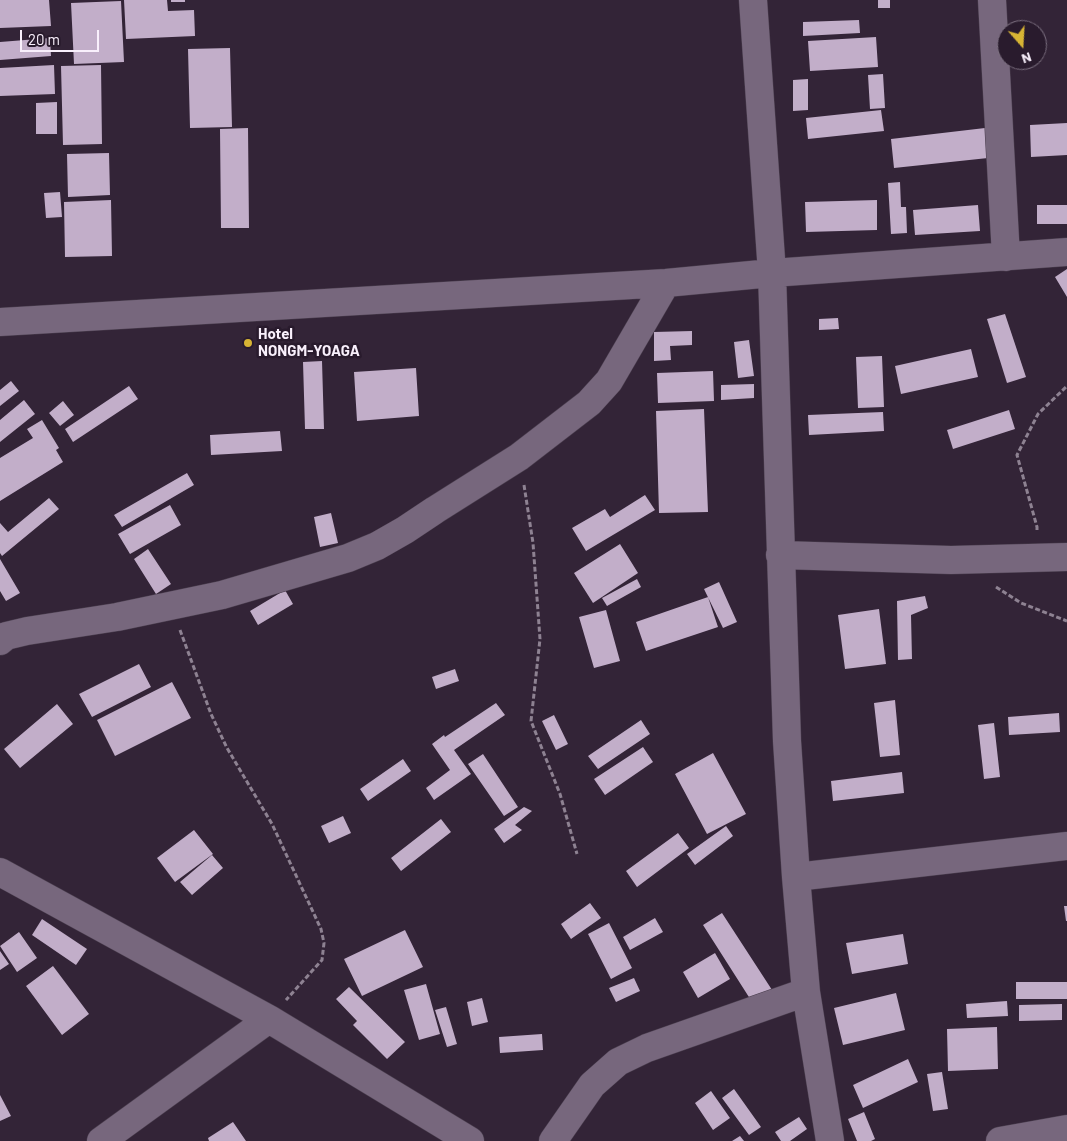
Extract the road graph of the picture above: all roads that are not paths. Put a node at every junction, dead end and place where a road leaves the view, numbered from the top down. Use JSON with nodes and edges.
{"nodes":[{"id":1,"x":753,"y":0,"type":"edge"},
{"id":2,"x":992,"y":0,"type":"edge"},
{"id":3,"x":1067,"y":252,"type":"edge"},
{"id":4,"x":1006,"y":257,"type":"junction"},
{"id":5,"x":772,"y":273,"type":"junction"},
{"id":6,"x":666,"y":283,"type":"junction"},
{"id":7,"x":0,"y":322,"type":"edge"},
{"id":8,"x":780,"y":555,"type":"junction"},
{"id":9,"x":1067,"y":557,"type":"edge"},
{"id":10,"x":0,"y":641,"type":"edge"},
{"id":11,"x":1067,"y":846,"type":"edge"},
{"id":12,"x":0,"y":872,"type":"edge"},
{"id":13,"x":796,"y":877,"type":"junction"},
{"id":14,"x":806,"y":992,"type":"junction"},
{"id":15,"x":269,"y":1019,"type":"junction"},
{"id":16,"x":1067,"y":1129,"type":"edge"},
{"id":17,"x":101,"y":1141,"type":"edge"},
{"id":18,"x":470,"y":1141,"type":"edge"},
{"id":19,"x":553,"y":1141,"type":"edge"},
{"id":20,"x":830,"y":1141,"type":"edge"},
{"id":21,"x":1000,"y":1141,"type":"edge"}],
"edges":[{"from":1,"to":5,"type":"street"},
{"from":2,"to":4,"type":"street"},
{"from":3,"to":4,"type":"street"},
{"from":4,"to":5,"type":"street"},
{"from":5,"to":6,"type":"street"},
{"from":5,"to":8,"type":"street"},
{"from":6,"to":7,"type":"street"},
{"from":6,"to":10,"type":"street"},
{"from":8,"to":9,"type":"street"},
{"from":8,"to":13,"type":"street"},
{"from":11,"to":13,"type":"street"},
{"from":12,"to":15,"type":"street"},
{"from":13,"to":14,"type":"street"},
{"from":14,"to":19,"type":"street"},
{"from":14,"to":20,"type":"street"},
{"from":15,"to":17,"type":"street"},
{"from":15,"to":18,"type":"street"},
{"from":16,"to":21,"type":"street"}]}
